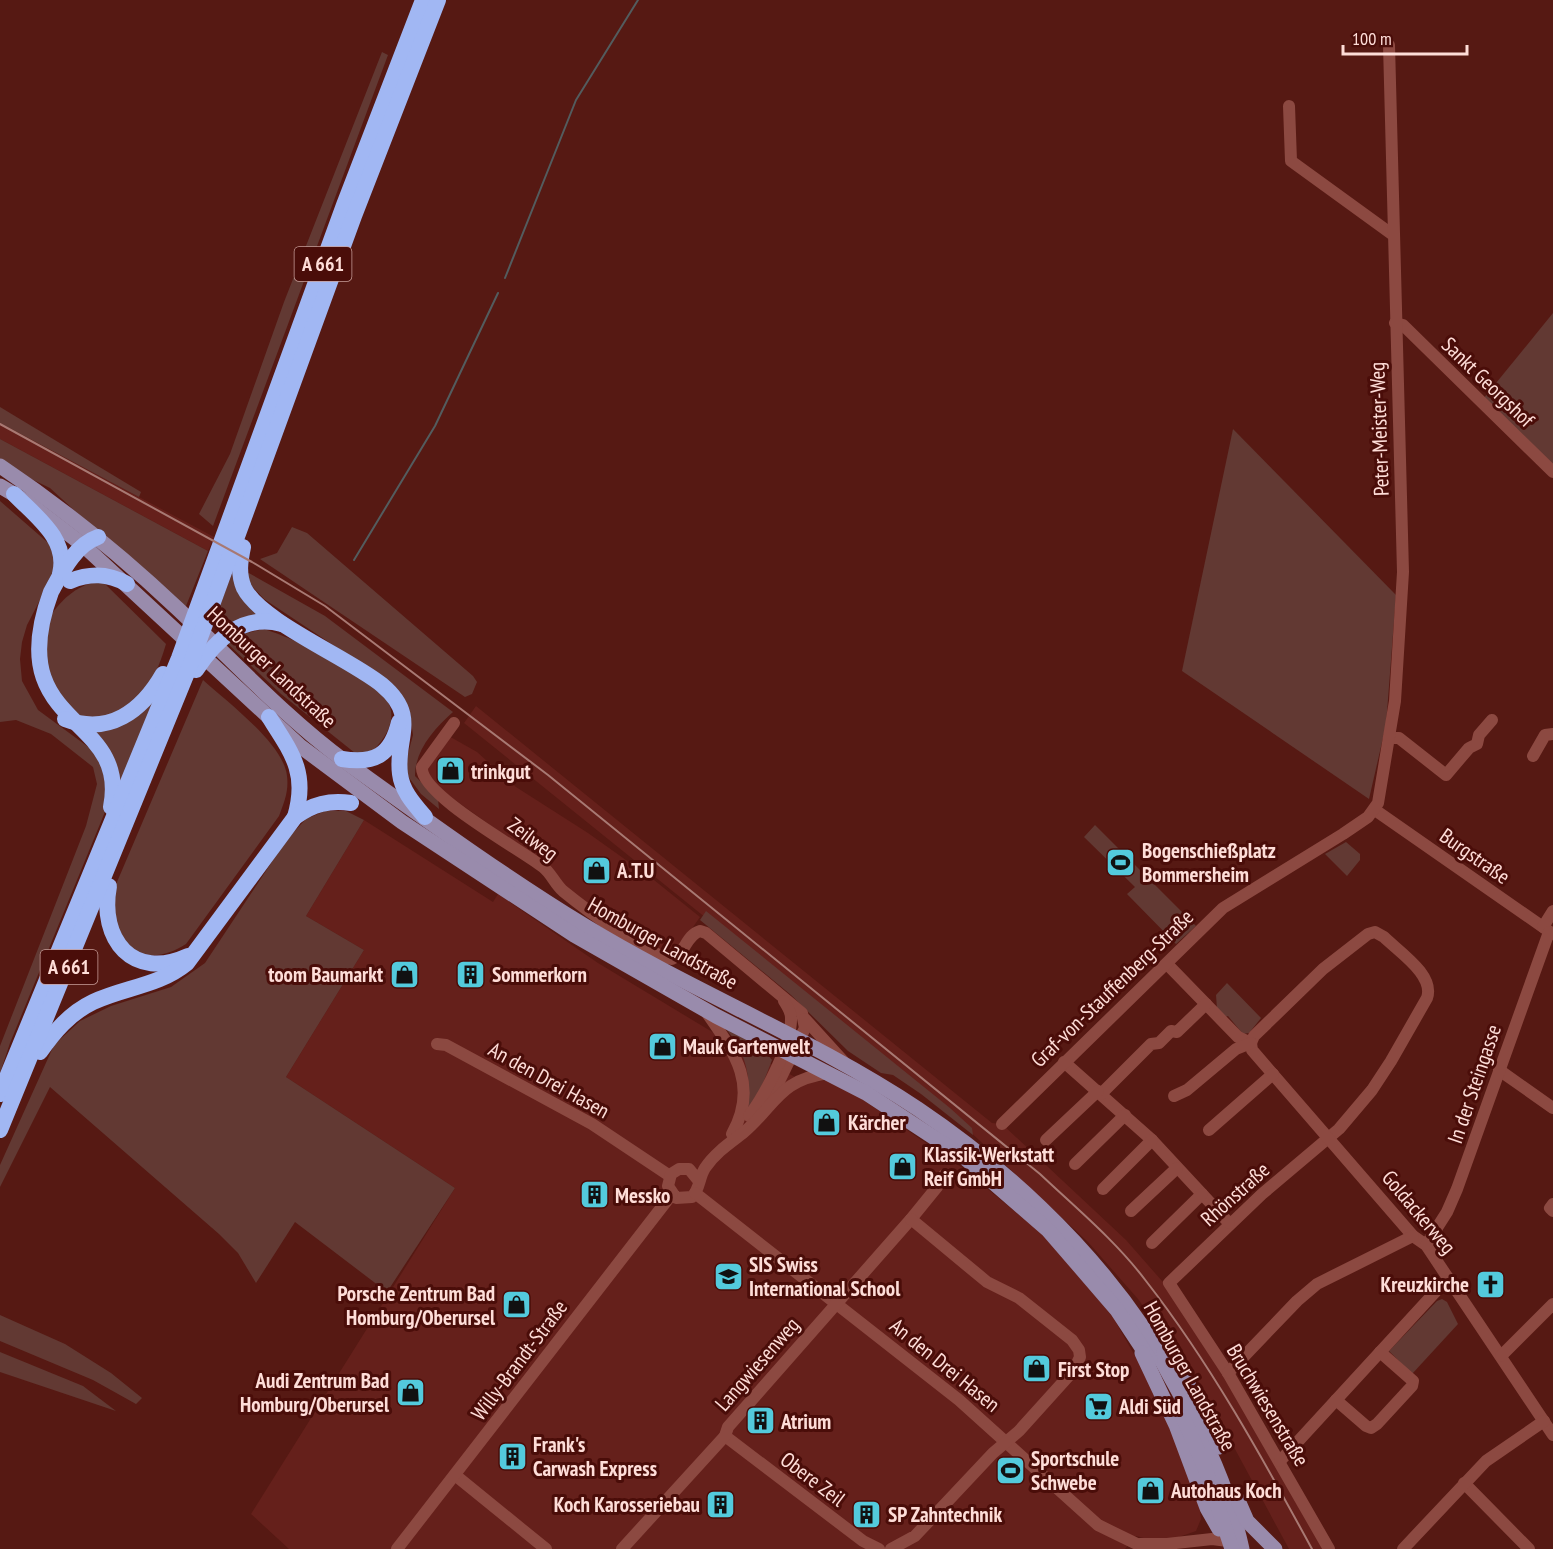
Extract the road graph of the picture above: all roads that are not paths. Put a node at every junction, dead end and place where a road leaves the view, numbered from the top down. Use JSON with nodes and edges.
{"nodes":[{"id":1,"x":423,"y":0,"type":"edge"},
{"id":2,"x":438,"y":0,"type":"edge"},
{"id":3,"x":1389,"y":45,"type":"dead end"},
{"id":4,"x":1289,"y":106,"type":"dead end"},
{"id":5,"x":1393,"y":235,"type":"junction"},
{"id":6,"x":1395,"y":322,"type":"junction"},
{"id":7,"x":0,"y":466,"type":"edge"},
{"id":8,"x":1553,"y":472,"type":"edge"},
{"id":9,"x":7,"y":490,"type":"edge"},
{"id":10,"x":237,"y":535,"type":"junction"},
{"id":11,"x":90,"y":544,"type":"junction"},
{"id":12,"x":229,"y":561,"type":"junction"},
{"id":13,"x":65,"y":579,"type":"junction"},
{"id":14,"x":127,"y":584,"type":"junction"},
{"id":15,"x":204,"y":612,"type":"junction"},
{"id":16,"x":285,"y":625,"type":"junction"},
{"id":17,"x":184,"y":664,"type":"junction"},
{"id":18,"x":400,"y":710,"type":"junction"},
{"id":19,"x":56,"y":715,"type":"junction"},
{"id":20,"x":269,"y":717,"type":"junction"},
{"id":21,"x":1492,"y":720,"type":"dead end"},
{"id":22,"x":454,"y":723,"type":"dead end"},
{"id":23,"x":1553,"y":734,"type":"edge"},
{"id":24,"x":1389,"y":738,"type":"junction"},
{"id":25,"x":1533,"y":756,"type":"dead end"},
{"id":26,"x":342,"y":759,"type":"junction"},
{"id":27,"x":351,"y":803,"type":"joint"},
{"id":28,"x":1375,"y":810,"type":"junction"},
{"id":29,"x":295,"y":817,"type":"junction"},
{"id":30,"x":425,"y":818,"type":"junction"},
{"id":31,"x":402,"y":822,"type":"junction"},
{"id":32,"x":105,"y":840,"type":"junction"},
{"id":33,"x":114,"y":855,"type":"junction"},
{"id":34,"x":1553,"y":911,"type":"edge"},
{"id":35,"x":1549,"y":931,"type":"edge"},
{"id":36,"x":198,"y":948,"type":"junction"},
{"id":37,"x":1167,"y":964,"type":"junction"},
{"id":38,"x":783,"y":1000,"type":"junction"},
{"id":39,"x":1206,"y":1004,"type":"junction"},
{"id":40,"x":705,"y":1009,"type":"junction"},
{"id":41,"x":805,"y":1019,"type":"junction"},
{"id":42,"x":1251,"y":1043,"type":"junction"},
{"id":43,"x":437,"y":1044,"type":"dead end"},
{"id":44,"x":791,"y":1045,"type":"junction"},
{"id":45,"x":1064,"y":1062,"type":"junction"},
{"id":46,"x":850,"y":1068,"type":"junction"},
{"id":47,"x":1499,"y":1070,"type":"junction"},
{"id":48,"x":830,"y":1072,"type":"junction"},
{"id":49,"x":1273,"y":1074,"type":"junction"},
{"id":50,"x":22,"y":1078,"type":"junction"},
{"id":51,"x":1099,"y":1092,"type":"junction"},
{"id":52,"x":0,"y":1094,"type":"edge"},
{"id":53,"x":1174,"y":1096,"type":"dead end"},
{"id":54,"x":768,"y":1104,"type":"junction"},
{"id":55,"x":1553,"y":1108,"type":"edge"},
{"id":56,"x":1125,"y":1115,"type":"junction"},
{"id":57,"x":1002,"y":1124,"type":"dead end"},
{"id":58,"x":0,"y":1130,"type":"edge"},
{"id":59,"x":1209,"y":1130,"type":"dead end"},
{"id":60,"x":732,"y":1134,"type":"junction"},
{"id":61,"x":1330,"y":1137,"type":"junction"},
{"id":62,"x":1046,"y":1140,"type":"dead end"},
{"id":63,"x":1152,"y":1140,"type":"junction"},
{"id":64,"x":1075,"y":1164,"type":"dead end"},
{"id":65,"x":1177,"y":1168,"type":"junction"},
{"id":66,"x":689,"y":1169,"type":"junction"},
{"id":67,"x":670,"y":1176,"type":"junction"},
{"id":68,"x":944,"y":1176,"type":"dead end"},
{"id":69,"x":698,"y":1180,"type":"junction"},
{"id":70,"x":1103,"y":1189,"type":"dead end"},
{"id":71,"x":695,"y":1193,"type":"junction"},
{"id":72,"x":672,"y":1194,"type":"junction"},
{"id":73,"x":1202,"y":1194,"type":"junction"},
{"id":74,"x":1553,"y":1203,"type":"edge"},
{"id":75,"x":1131,"y":1211,"type":"dead end"},
{"id":76,"x":1553,"y":1211,"type":"edge"},
{"id":77,"x":911,"y":1219,"type":"junction"},
{"id":78,"x":1229,"y":1223,"type":"junction"},
{"id":79,"x":1413,"y":1236,"type":"junction"},
{"id":80,"x":1152,"y":1243,"type":"dead end"},
{"id":81,"x":1426,"y":1245,"type":"junction"},
{"id":82,"x":1450,"y":1280,"type":"junction"},
{"id":83,"x":1169,"y":1283,"type":"joint"},
{"id":84,"x":837,"y":1302,"type":"junction"},
{"id":85,"x":1553,"y":1304,"type":"edge"},
{"id":86,"x":1139,"y":1332,"type":"junction"},
{"id":87,"x":1380,"y":1352,"type":"junction"},
{"id":88,"x":1501,"y":1356,"type":"junction"},
{"id":89,"x":1228,"y":1373,"type":"junction"},
{"id":90,"x":1336,"y":1400,"type":"junction"},
{"id":91,"x":1544,"y":1421,"type":"junction"},
{"id":92,"x":1553,"y":1434,"type":"edge"},
{"id":93,"x":725,"y":1436,"type":"junction"},
{"id":94,"x":1007,"y":1441,"type":"junction"},
{"id":95,"x":1280,"y":1461,"type":"junction"},
{"id":96,"x":455,"y":1475,"type":"junction"},
{"id":97,"x":1464,"y":1483,"type":"junction"},
{"id":98,"x":1219,"y":1509,"type":"junction"},
{"id":99,"x":1247,"y":1521,"type":"junction"},
{"id":100,"x":1196,"y":1540,"type":"junction"},
{"id":101,"x":1140,"y":1547,"type":"edge"},
{"id":102,"x":1238,"y":1547,"type":"edge"},
{"id":103,"x":397,"y":1549,"type":"edge"},
{"id":104,"x":546,"y":1549,"type":"edge"},
{"id":105,"x":621,"y":1549,"type":"edge"},
{"id":106,"x":879,"y":1549,"type":"edge"},
{"id":107,"x":891,"y":1549,"type":"edge"},
{"id":108,"x":1262,"y":1549,"type":"edge"},
{"id":109,"x":1275,"y":1549,"type":"edge"},
{"id":110,"x":1329,"y":1549,"type":"edge"},
{"id":111,"x":1403,"y":1549,"type":"edge"},
{"id":112,"x":1529,"y":1549,"type":"edge"}],
"edges":[{"from":1,"to":10,"type":"highway","number":"A 661"},
{"from":2,"to":10,"type":"highway","number":"A 661"},
{"from":3,"to":5,"type":"street","name":"Peter-Meister-Weg"},
{"from":4,"to":5,"type":"street"},
{"from":5,"to":6,"type":"street","name":"Peter-Meister-Weg"},
{"from":6,"to":8,"type":"street","name":"Sankt Georgshof"},
{"from":6,"to":24,"type":"street","name":"Peter-Meister-Weg"},
{"from":7,"to":11,"type":"main road","name":"Homburger Landstraße"},
{"from":9,"to":11,"type":"main road","name":"Homburger Landstraße"},
{"from":9,"to":13,"type":"highway"},
{"from":10,"to":12,"type":"highway","number":"A 661"},
{"from":10,"to":12,"type":"highway"},
{"from":11,"to":13,"type":"highway"},
{"from":11,"to":14,"type":"main road","name":"Homburger Landstraße"},
{"from":11,"to":26,"type":"main road","name":"Homburger Landstraße"},
{"from":12,"to":15,"type":"highway","number":"A 661"},
{"from":12,"to":16,"type":"highway"},
{"from":13,"to":14,"type":"highway"},
{"from":13,"to":19,"type":"highway"},
{"from":14,"to":20,"type":"main road","name":"Homburger Landstraße"},
{"from":15,"to":17,"type":"highway","number":"A 661"},
{"from":15,"to":17,"type":"highway","number":"A 661"},
{"from":16,"to":17,"type":"highway"},
{"from":16,"to":18,"type":"highway"},
{"from":17,"to":19,"type":"highway","number":"A 661"},
{"from":17,"to":32,"type":"highway","number":"A 661"},
{"from":17,"to":33,"type":"highway","number":"A 661"},
{"from":18,"to":26,"type":"highway"},
{"from":18,"to":30,"type":"highway"},
{"from":19,"to":32,"type":"highway"},
{"from":20,"to":29,"type":"highway"},
{"from":20,"to":31,"type":"main road","name":"Homburger Landstraße"},
{"from":21,"to":24,"type":"street"},
{"from":22,"to":38,"type":"street","name":"Zeilweg"},
{"from":23,"to":25,"type":"street"},
{"from":24,"to":28,"type":"street","name":"Peter-Meister-Weg"},
{"from":26,"to":30,"type":"main road","name":"Homburger Landstraße"},
{"from":27,"to":29,"type":"highway"},
{"from":27,"to":31,"type":"main road"},
{"from":28,"to":35,"type":"street","name":"Burgstraße"},
{"from":28,"to":37,"type":"street","name":"Graf-von-Stauffenberg-Straße"},
{"from":29,"to":36,"type":"highway"},
{"from":30,"to":44,"type":"main road","name":"Homburger Landstraße"},
{"from":31,"to":40,"type":"main road","name":"Homburger Landstraße"},
{"from":32,"to":52,"type":"highway","number":"A 661"},
{"from":33,"to":36,"type":"highway"},
{"from":33,"to":50,"type":"highway","number":"A 661"},
{"from":34,"to":35,"type":"street","name":"In der Steingasse"},
{"from":35,"to":47,"type":"street","name":"In der Steingasse"},
{"from":36,"to":50,"type":"highway","number":"A 661"},
{"from":37,"to":39,"type":"street"},
{"from":37,"to":45,"type":"street","name":"Graf-von-Stauffenberg-Straße"},
{"from":38,"to":41,"type":"street","name":"Zeilweg"},
{"from":38,"to":44,"type":"street"},
{"from":39,"to":42,"type":"street"},
{"from":39,"to":51,"type":"street"},
{"from":40,"to":44,"type":"main road","name":"Homburger Landstraße"},
{"from":40,"to":60,"type":"street"},
{"from":41,"to":44,"type":"street"},
{"from":41,"to":46,"type":"street","name":"Zeilweg"},
{"from":42,"to":49,"type":"street","name":"Goldackerweg"},
{"from":42,"to":53,"type":"street","name":"Rhönstraße"},
{"from":42,"to":61,"type":"street","name":"Rhönstraße"},
{"from":43,"to":67,"type":"street","name":"An den Drei Hasen"},
{"from":44,"to":46,"type":"main road","name":"Homburger Landstraße"},
{"from":44,"to":48,"type":"main road","name":"Homburger Landstraße"},
{"from":44,"to":54,"type":"street"},
{"from":44,"to":60,"type":"street"},
{"from":45,"to":51,"type":"street"},
{"from":45,"to":57,"type":"street","name":"Graf-von-Stauffenberg-Straße"},
{"from":46,"to":86,"type":"main road","name":"Homburger Landstraße"},
{"from":47,"to":55,"type":"street"},
{"from":47,"to":81,"type":"street","name":"In der Steingasse"},
{"from":48,"to":54,"type":"street"},
{"from":48,"to":86,"type":"main road","name":"Homburger Landstraße"},
{"from":49,"to":59,"type":"street"},
{"from":49,"to":61,"type":"street","name":"Goldackerweg"},
{"from":50,"to":58,"type":"highway","number":"A 661"},
{"from":51,"to":56,"type":"street"},
{"from":51,"to":62,"type":"street"},
{"from":54,"to":69,"type":"street"},
{"from":56,"to":63,"type":"street"},
{"from":56,"to":64,"type":"street"},
{"from":60,"to":66,"type":"street"},
{"from":61,"to":78,"type":"street","name":"Rhönstraße"},
{"from":61,"to":79,"type":"street","name":"Goldackerweg"},
{"from":63,"to":65,"type":"street"},
{"from":63,"to":70,"type":"street"},
{"from":65,"to":73,"type":"street"},
{"from":65,"to":75,"type":"street"},
{"from":66,"to":67,"type":"street"},
{"from":66,"to":69,"type":"street"},
{"from":67,"to":72,"type":"street"},
{"from":68,"to":77,"type":"street","name":"Langwiesenweg"},
{"from":69,"to":71,"type":"street"},
{"from":71,"to":72,"type":"street"},
{"from":71,"to":84,"type":"street","name":"An den Drei Hasen"},
{"from":72,"to":96,"type":"street","name":"Willy-Brandt-Straße"},
{"from":73,"to":78,"type":"street"},
{"from":73,"to":80,"type":"street"},
{"from":74,"to":76,"type":"street"},
{"from":77,"to":84,"type":"street","name":"Langwiesenweg"},
{"from":77,"to":94,"type":"street"},
{"from":78,"to":83,"type":"street","name":"Rhönstraße"},
{"from":79,"to":81,"type":"street","name":"Goldackerweg"},
{"from":79,"to":89,"type":"street"},
{"from":81,"to":82,"type":"street","name":"Goldackerweg"},
{"from":82,"to":87,"type":"street"},
{"from":82,"to":88,"type":"street","name":"Goldackerweg"},
{"from":83,"to":89,"type":"street","name":"Bruchwiesenstraße"},
{"from":84,"to":93,"type":"street","name":"Langwiesenweg"},
{"from":84,"to":94,"type":"street","name":"An den Drei Hasen"},
{"from":85,"to":88,"type":"street"},
{"from":86,"to":98,"type":"main road"},
{"from":86,"to":98,"type":"main road","name":"Homburger Landstraße"},
{"from":86,"to":99,"type":"main road"},
{"from":87,"to":90,"type":"street"},
{"from":87,"to":90,"type":"street"},
{"from":88,"to":91,"type":"street","name":"Goldackerweg"},
{"from":89,"to":95,"type":"street","name":"Bruchwiesenstraße"},
{"from":90,"to":95,"type":"street"},
{"from":91,"to":92,"type":"street","name":"Goldackerweg"},
{"from":91,"to":97,"type":"street"},
{"from":93,"to":105,"type":"street","name":"Langwiesenweg"},
{"from":93,"to":106,"type":"street","name":"Obere Zeil"},
{"from":94,"to":101,"type":"street","name":"An den Drei Hasen"},
{"from":94,"to":107,"type":"street"},
{"from":95,"to":110,"type":"street","name":"Bruchwiesenstraße"},
{"from":96,"to":103,"type":"street","name":"Willy-Brandt-Straße"},
{"from":96,"to":104,"type":"street"},
{"from":97,"to":111,"type":"street"},
{"from":97,"to":112,"type":"street"},
{"from":98,"to":100,"type":"street"},
{"from":98,"to":102,"type":"main road"},
{"from":98,"to":102,"type":"main road"},
{"from":99,"to":102,"type":"main road"},
{"from":99,"to":109,"type":"main road"},
{"from":100,"to":101,"type":"street","name":"An den Drei Hasen"},
{"from":100,"to":102,"type":"street","name":"An den Drei Hasen"},
{"from":102,"to":108,"type":"main road"}]}
